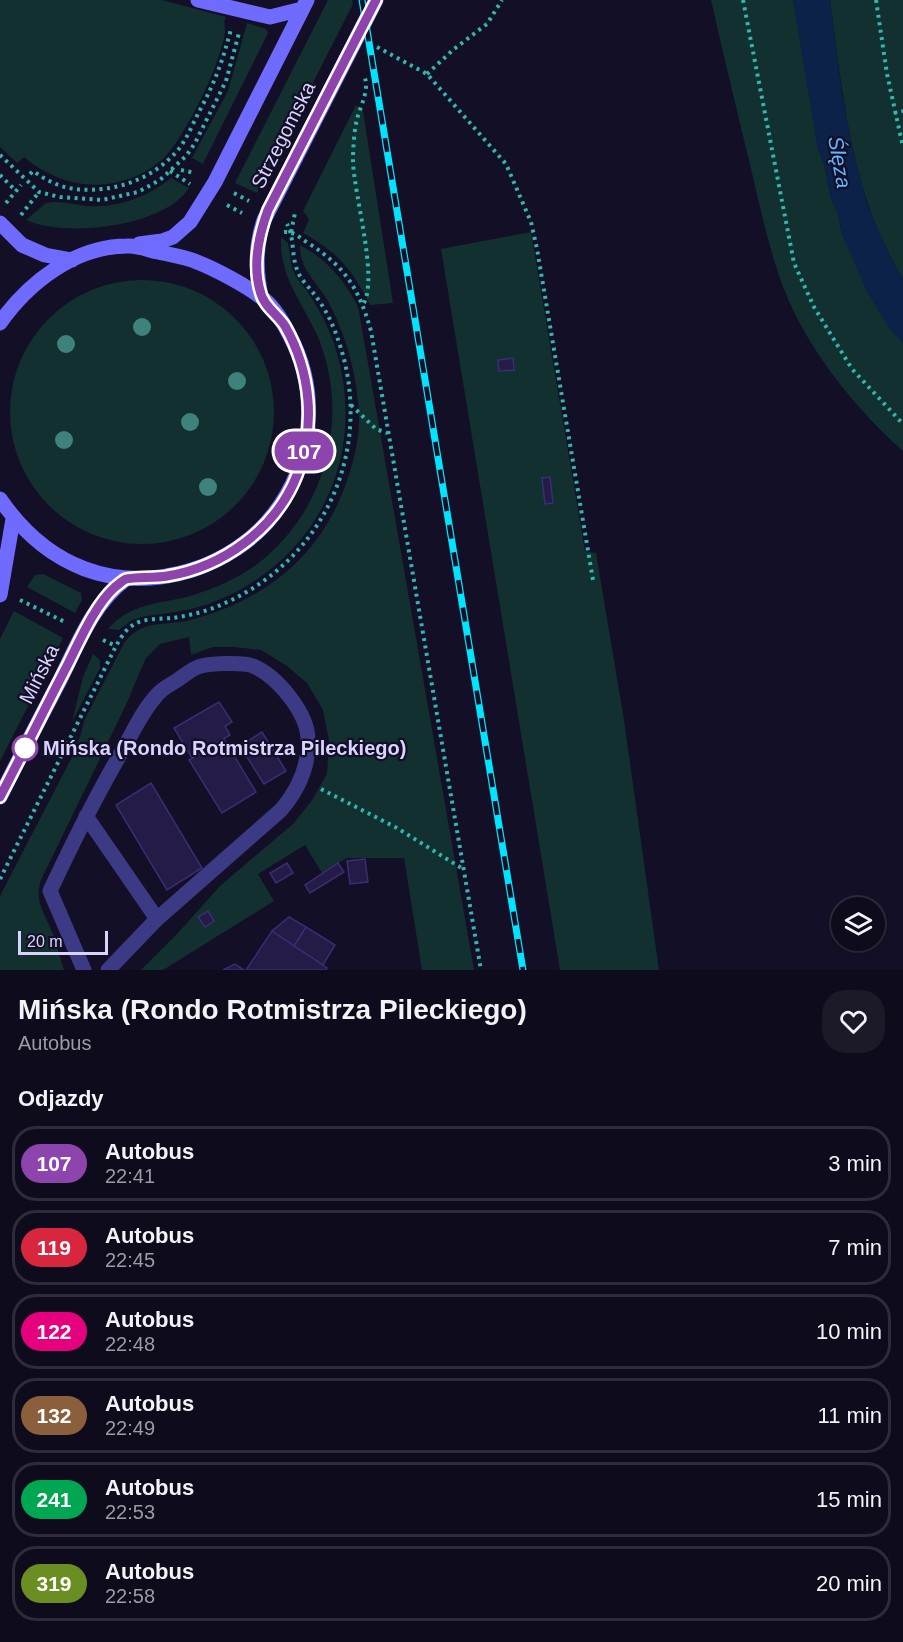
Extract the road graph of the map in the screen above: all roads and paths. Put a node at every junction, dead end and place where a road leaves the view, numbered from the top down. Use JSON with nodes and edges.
{"nodes":[{"id":1,"x":198,"y":0,"type":"edge"},
{"id":2,"x":376,"y":0,"type":"edge"},
{"id":3,"x":502,"y":0,"type":"edge"},
{"id":4,"x":743,"y":0,"type":"edge"},
{"id":5,"x":876,"y":0,"type":"edge"},
{"id":6,"x":304,"y":5,"type":"edge"},
{"id":7,"x":231,"y":25,"type":"dead end"},
{"id":8,"x":239,"y":32,"type":"dead end"},
{"id":9,"x":377,"y":47,"type":"dead end"},
{"id":10,"x":364,"y":73,"type":"dead end"},
{"id":11,"x":427,"y":74,"type":"junction"},
{"id":12,"x":903,"y":111,"type":"edge"},
{"id":13,"x":894,"y":113,"type":"junction"},
{"id":14,"x":903,"y":147,"type":"edge"},
{"id":15,"x":0,"y":155,"type":"edge"},
{"id":16,"x":165,"y":161,"type":"junction"},
{"id":17,"x":170,"y":164,"type":"dead end"},
{"id":18,"x":181,"y":170,"type":"dead end"},
{"id":19,"x":170,"y":171,"type":"junction"},
{"id":20,"x":30,"y":174,"type":"dead end"},
{"id":21,"x":201,"y":174,"type":"dead end"},
{"id":22,"x":0,"y":175,"type":"edge"},
{"id":23,"x":21,"y":185,"type":"dead end"},
{"id":24,"x":194,"y":186,"type":"dead end"},
{"id":25,"x":228,"y":190,"type":"dead end"},
{"id":26,"x":16,"y":191,"type":"junction"},
{"id":27,"x":39,"y":192,"type":"junction"},
{"id":28,"x":222,"y":202,"type":"dead end"},
{"id":29,"x":255,"y":204,"type":"dead end"},
{"id":30,"x":4,"y":205,"type":"dead end"},
{"id":31,"x":18,"y":217,"type":"dead end"},
{"id":32,"x":249,"y":217,"type":"dead end"},
{"id":33,"x":0,"y":223,"type":"edge"},
{"id":34,"x":291,"y":232,"type":"dead end"},
{"id":35,"x":129,"y":245,"type":"junction"},
{"id":36,"x":72,"y":260,"type":"junction"},
{"id":37,"x":261,"y":297,"type":"junction"},
{"id":38,"x":363,"y":304,"type":"junction"},
{"id":39,"x":0,"y":323,"type":"edge"},
{"id":40,"x":351,"y":405,"type":"dead end"},
{"id":41,"x":903,"y":424,"type":"edge"},
{"id":42,"x":388,"y":434,"type":"junction"},
{"id":43,"x":0,"y":499,"type":"edge"},
{"id":44,"x":13,"y":519,"type":"junction"},
{"id":45,"x":126,"y":579,"type":"junction"},
{"id":46,"x":593,"y":580,"type":"dead end"},
{"id":47,"x":0,"y":595,"type":"edge"},
{"id":48,"x":20,"y":599,"type":"dead end"},
{"id":49,"x":71,"y":625,"type":"dead end"},
{"id":50,"x":99,"y":638,"type":"dead end"},
{"id":51,"x":302,"y":778,"type":"junction"},
{"id":52,"x":0,"y":797,"type":"edge"},
{"id":53,"x":86,"y":816,"type":"junction"},
{"id":54,"x":463,"y":869,"type":"junction"},
{"id":55,"x":0,"y":879,"type":"edge"},
{"id":56,"x":157,"y":919,"type":"junction"},
{"id":57,"x":84,"y":970,"type":"edge"},
{"id":58,"x":108,"y":970,"type":"edge"},
{"id":59,"x":481,"y":970,"type":"edge"}],
"edges":[{"from":1,"to":6,"type":"main road"},
{"from":2,"to":37,"type":"main road","name":"Strzegomska"},
{"from":3,"to":11,"type":"path"},
{"from":4,"to":41,"type":"path"},
{"from":5,"to":13,"type":"path"},
{"from":6,"to":35,"type":"main road","name":"Strzegomska"},
{"from":7,"to":16,"type":"path"},
{"from":8,"to":19,"type":"path"},
{"from":9,"to":11,"type":"path"},
{"from":10,"to":38,"type":"path"},
{"from":11,"to":46,"type":"path"},
{"from":12,"to":13,"type":"path"},
{"from":13,"to":14,"type":"path"},
{"from":15,"to":27,"type":"path"},
{"from":16,"to":17,"type":"path"},
{"from":16,"to":20,"type":"path"},
{"from":18,"to":21,"type":"path"},
{"from":19,"to":24,"type":"path"},
{"from":19,"to":27,"type":"path"},
{"from":22,"to":26,"type":"path"},
{"from":23,"to":26,"type":"path"},
{"from":25,"to":29,"type":"path"},
{"from":26,"to":30,"type":"path"},
{"from":27,"to":31,"type":"path"},
{"from":28,"to":32,"type":"path"},
{"from":33,"to":36,"type":"main road"},
{"from":34,"to":38,"type":"path"},
{"from":35,"to":36,"type":"main road","name":"Strzegomska"},
{"from":35,"to":37,"type":"main road"},
{"from":36,"to":39,"type":"main road","name":"Strzegomska"},
{"from":37,"to":45,"type":"main road"},
{"from":38,"to":42,"type":"path"},
{"from":40,"to":42,"type":"path"},
{"from":42,"to":54,"type":"path"},
{"from":43,"to":44,"type":"main road"},
{"from":44,"to":45,"type":"main road"},
{"from":44,"to":47,"type":"main road"},
{"from":45,"to":52,"type":"main road","name":"Mińska"},
{"from":48,"to":49,"type":"path"},
{"from":50,"to":55,"type":"path"},
{"from":51,"to":53,"type":"lane"},
{"from":51,"to":54,"type":"path"},
{"from":51,"to":56,"type":"lane"},
{"from":53,"to":56,"type":"lane"},
{"from":53,"to":57,"type":"lane"},
{"from":54,"to":59,"type":"path"},
{"from":56,"to":58,"type":"lane"}]}
